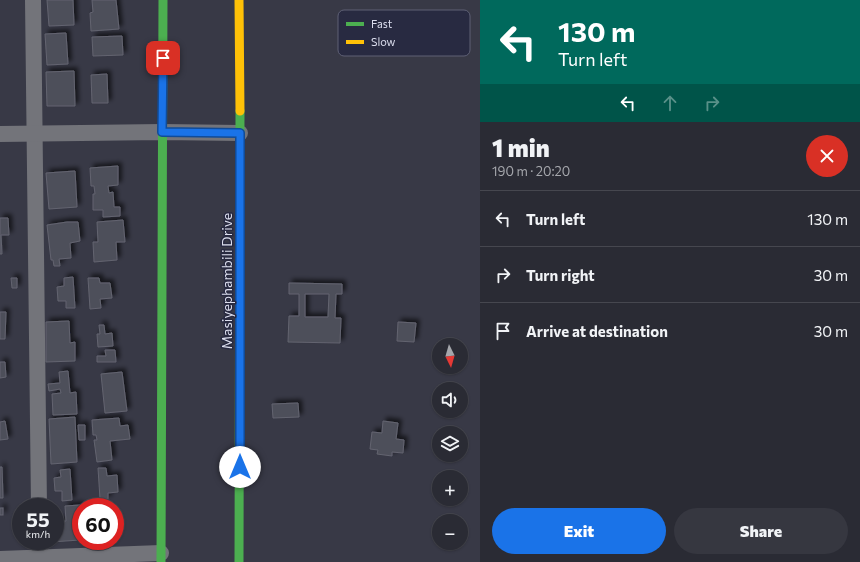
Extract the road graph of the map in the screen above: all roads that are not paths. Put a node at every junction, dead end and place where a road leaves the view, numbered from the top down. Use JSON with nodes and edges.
{"nodes":[{"id":1,"x":33,"y":0,"type":"edge"},
{"id":2,"x":163,"y":0,"type":"edge"},
{"id":3,"x":239,"y":0,"type":"edge"},
{"id":4,"x":162,"y":132,"type":"junction"},
{"id":5,"x":240,"y":133,"type":"junction"},
{"id":6,"x":0,"y":134,"type":"edge"},
{"id":7,"x":34,"y":134,"type":"junction"},
{"id":8,"x":39,"y":498,"type":"edge"},
{"id":9,"x":39,"y":550,"type":"edge"},
{"id":10,"x":39,"y":557,"type":"junction"},
{"id":11,"x":161,"y":558,"type":"edge"},
{"id":12,"x":0,"y":559,"type":"edge"},
{"id":13,"x":239,"y":562,"type":"edge"}],
"edges":[{"from":1,"to":7,"type":"street"},
{"from":2,"to":4,"type":"main road"},
{"from":3,"to":5,"type":"main road","name":"Masiyephambili Drive"},
{"from":4,"to":5,"type":"street"},
{"from":4,"to":7,"type":"street"},
{"from":4,"to":11,"type":"main road"},
{"from":5,"to":13,"type":"main road","name":"Masiyephambili Drive"},
{"from":6,"to":7,"type":"street"},
{"from":7,"to":8,"type":"street"},
{"from":9,"to":10,"type":"street"},
{"from":10,"to":11,"type":"street"},
{"from":10,"to":12,"type":"street"}]}
